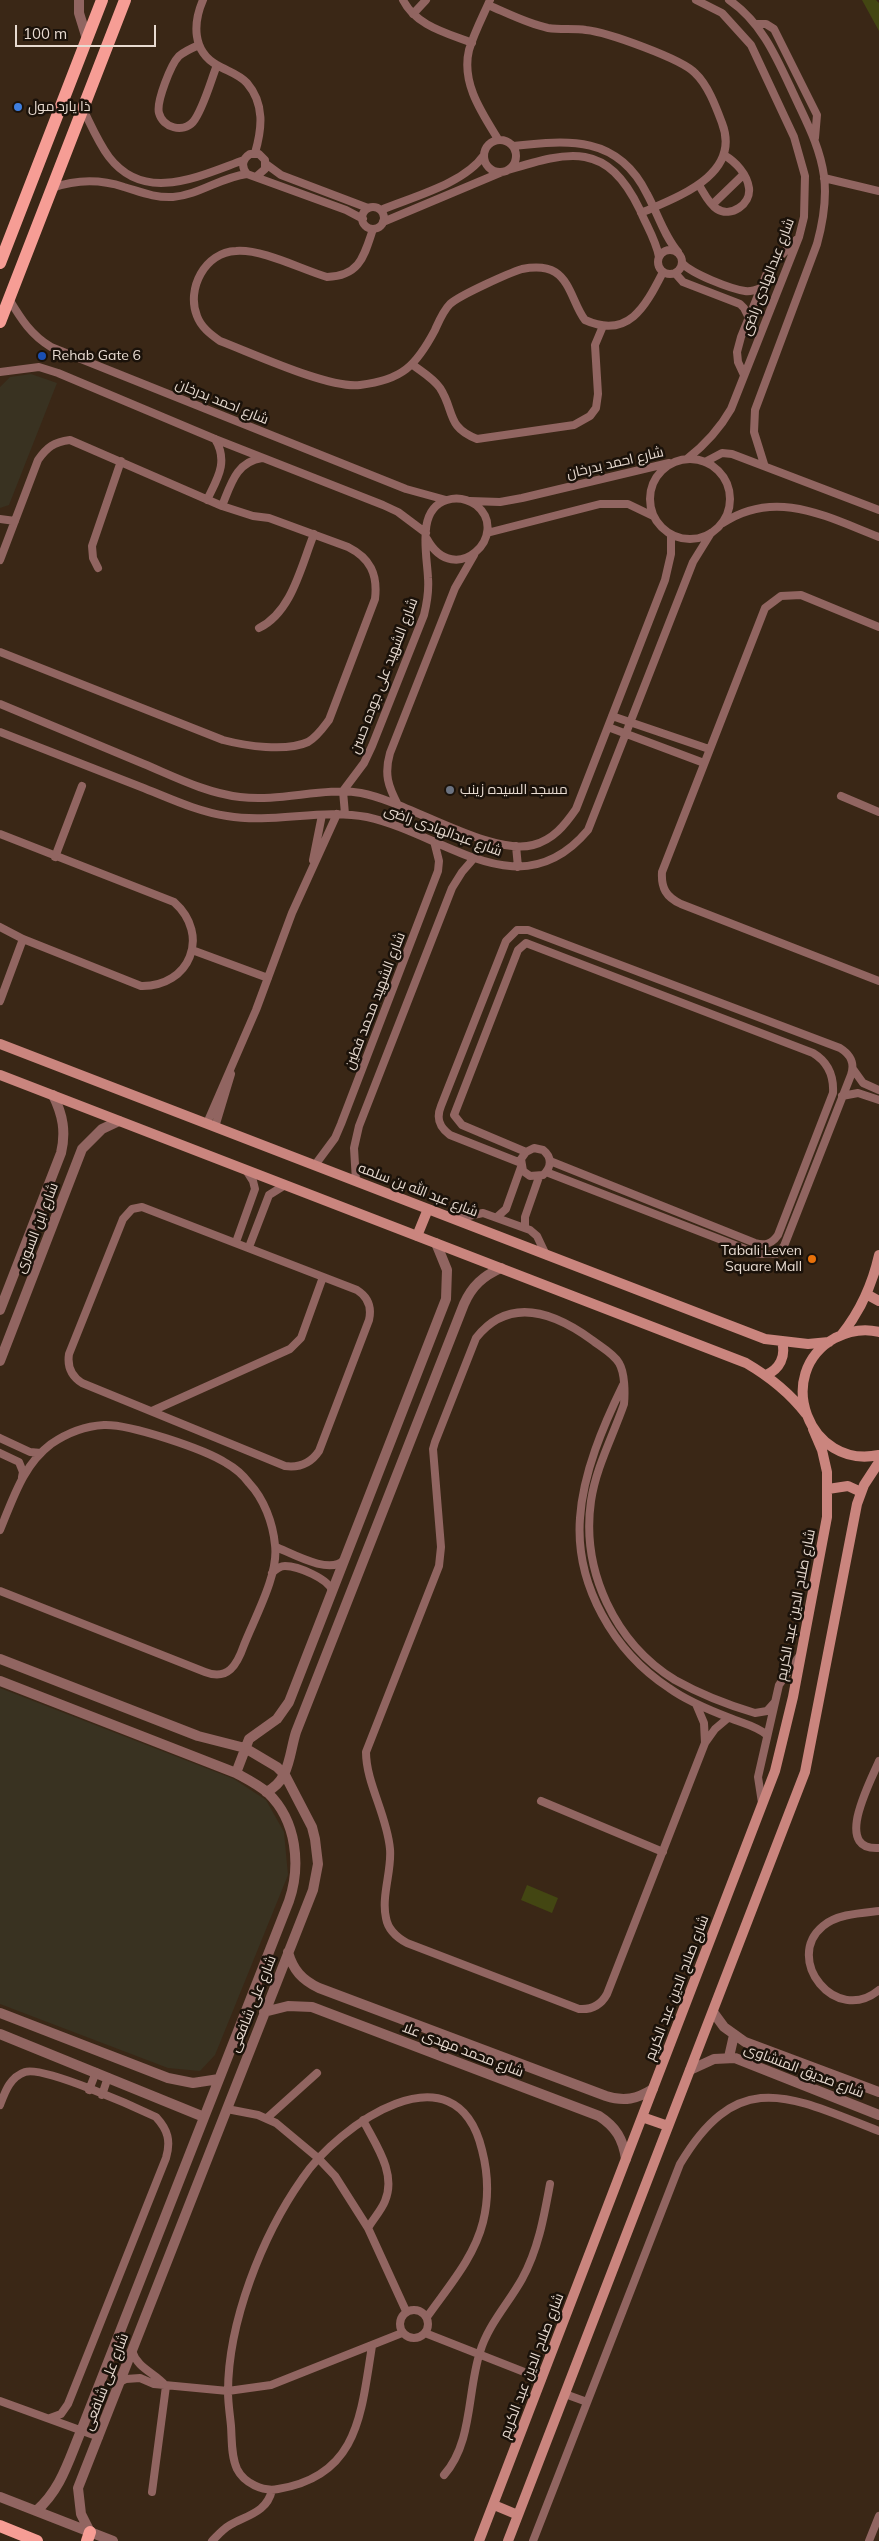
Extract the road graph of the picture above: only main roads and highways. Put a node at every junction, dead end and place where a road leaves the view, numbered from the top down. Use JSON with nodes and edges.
{"nodes":[{"id":1,"x":102,"y":0,"type":"edge"},
{"id":2,"x":125,"y":0,"type":"edge"},
{"id":3,"x":4,"y":239,"type":"edge"},
{"id":4,"x":0,"y":263,"type":"edge"},
{"id":5,"x":0,"y":322,"type":"edge"},
{"id":6,"x":0,"y":1044,"type":"edge"},
{"id":7,"x":0,"y":1075,"type":"edge"},
{"id":8,"x":428,"y":1209,"type":"junction"},
{"id":9,"x":417,"y":1236,"type":"junction"},
{"id":10,"x":879,"y":1255,"type":"edge"},
{"id":11,"x":868,"y":1295,"type":"junction"},
{"id":12,"x":879,"y":1301,"type":"edge"},
{"id":13,"x":879,"y":1332,"type":"edge"},
{"id":14,"x":842,"y":1334,"type":"junction"},
{"id":15,"x":782,"y":1342,"type":"junction"},
{"id":16,"x":829,"y":1342,"type":"junction"},
{"id":17,"x":766,"y":1375,"type":"junction"},
{"id":18,"x":806,"y":1414,"type":"junction"},
{"id":19,"x":813,"y":1429,"type":"junction"},
{"id":20,"x":879,"y":1455,"type":"edge"},
{"id":21,"x":879,"y":1462,"type":"edge"},
{"id":22,"x":828,"y":1489,"type":"junction"},
{"id":23,"x":861,"y":1492,"type":"junction"},
{"id":24,"x":642,"y":2117,"type":"junction"},
{"id":25,"x":668,"y":2126,"type":"junction"},
{"id":26,"x":494,"y":2504,"type":"junction"},
{"id":27,"x":518,"y":2515,"type":"junction"},
{"id":28,"x":0,"y":2526,"type":"edge"},
{"id":29,"x":11,"y":2537,"type":"edge"},
{"id":30,"x":38,"y":2541,"type":"edge"},
{"id":31,"x":479,"y":2541,"type":"edge"},
{"id":32,"x":508,"y":2541,"type":"edge"}],
"edges":[{"from":1,"to":3,"type":"main road"},
{"from":2,"to":5,"type":"main road"},
{"from":3,"to":4,"type":"main road"},
{"from":6,"to":8,"type":"main road","name":"شارع عبد الله بن سلمه"},
{"from":7,"to":9,"type":"main road"},
{"from":8,"to":9,"type":"main road"},
{"from":8,"to":15,"type":"main road","name":"شارع عبد الله بن سلمه"},
{"from":9,"to":17,"type":"main road"},
{"from":10,"to":11,"type":"main road"},
{"from":11,"to":12,"type":"main road"},
{"from":11,"to":14,"type":"main road"},
{"from":13,"to":14,"type":"main road"},
{"from":14,"to":16,"type":"main road"},
{"from":15,"to":16,"type":"main road","name":"شارع عبد الله بن سلمه"},
{"from":15,"to":17,"type":"main road"},
{"from":16,"to":18,"type":"main road"},
{"from":17,"to":18,"type":"main road"},
{"from":18,"to":19,"type":"main road","name":"شارع صلاح الدين عبد الكريم"},
{"from":19,"to":20,"type":"main road"},
{"from":19,"to":22,"type":"main road","name":"شارع صلاح الدين عبد الكريم"},
{"from":21,"to":23,"type":"main road"},
{"from":22,"to":23,"type":"main road"},
{"from":22,"to":24,"type":"main road","name":"شارع صلاح الدين عبد الكريم"},
{"from":23,"to":25,"type":"main road"},
{"from":24,"to":25,"type":"main road"},
{"from":24,"to":26,"type":"main road","name":"شارع صلاح الدين عبد الكريم"},
{"from":25,"to":27,"type":"main road"},
{"from":26,"to":27,"type":"main road"},
{"from":26,"to":31,"type":"main road","name":"شارع صلاح الدين عبد الكريم"},
{"from":27,"to":32,"type":"main road"},
{"from":28,"to":29,"type":"main road"},
{"from":29,"to":30,"type":"main road"}]}
